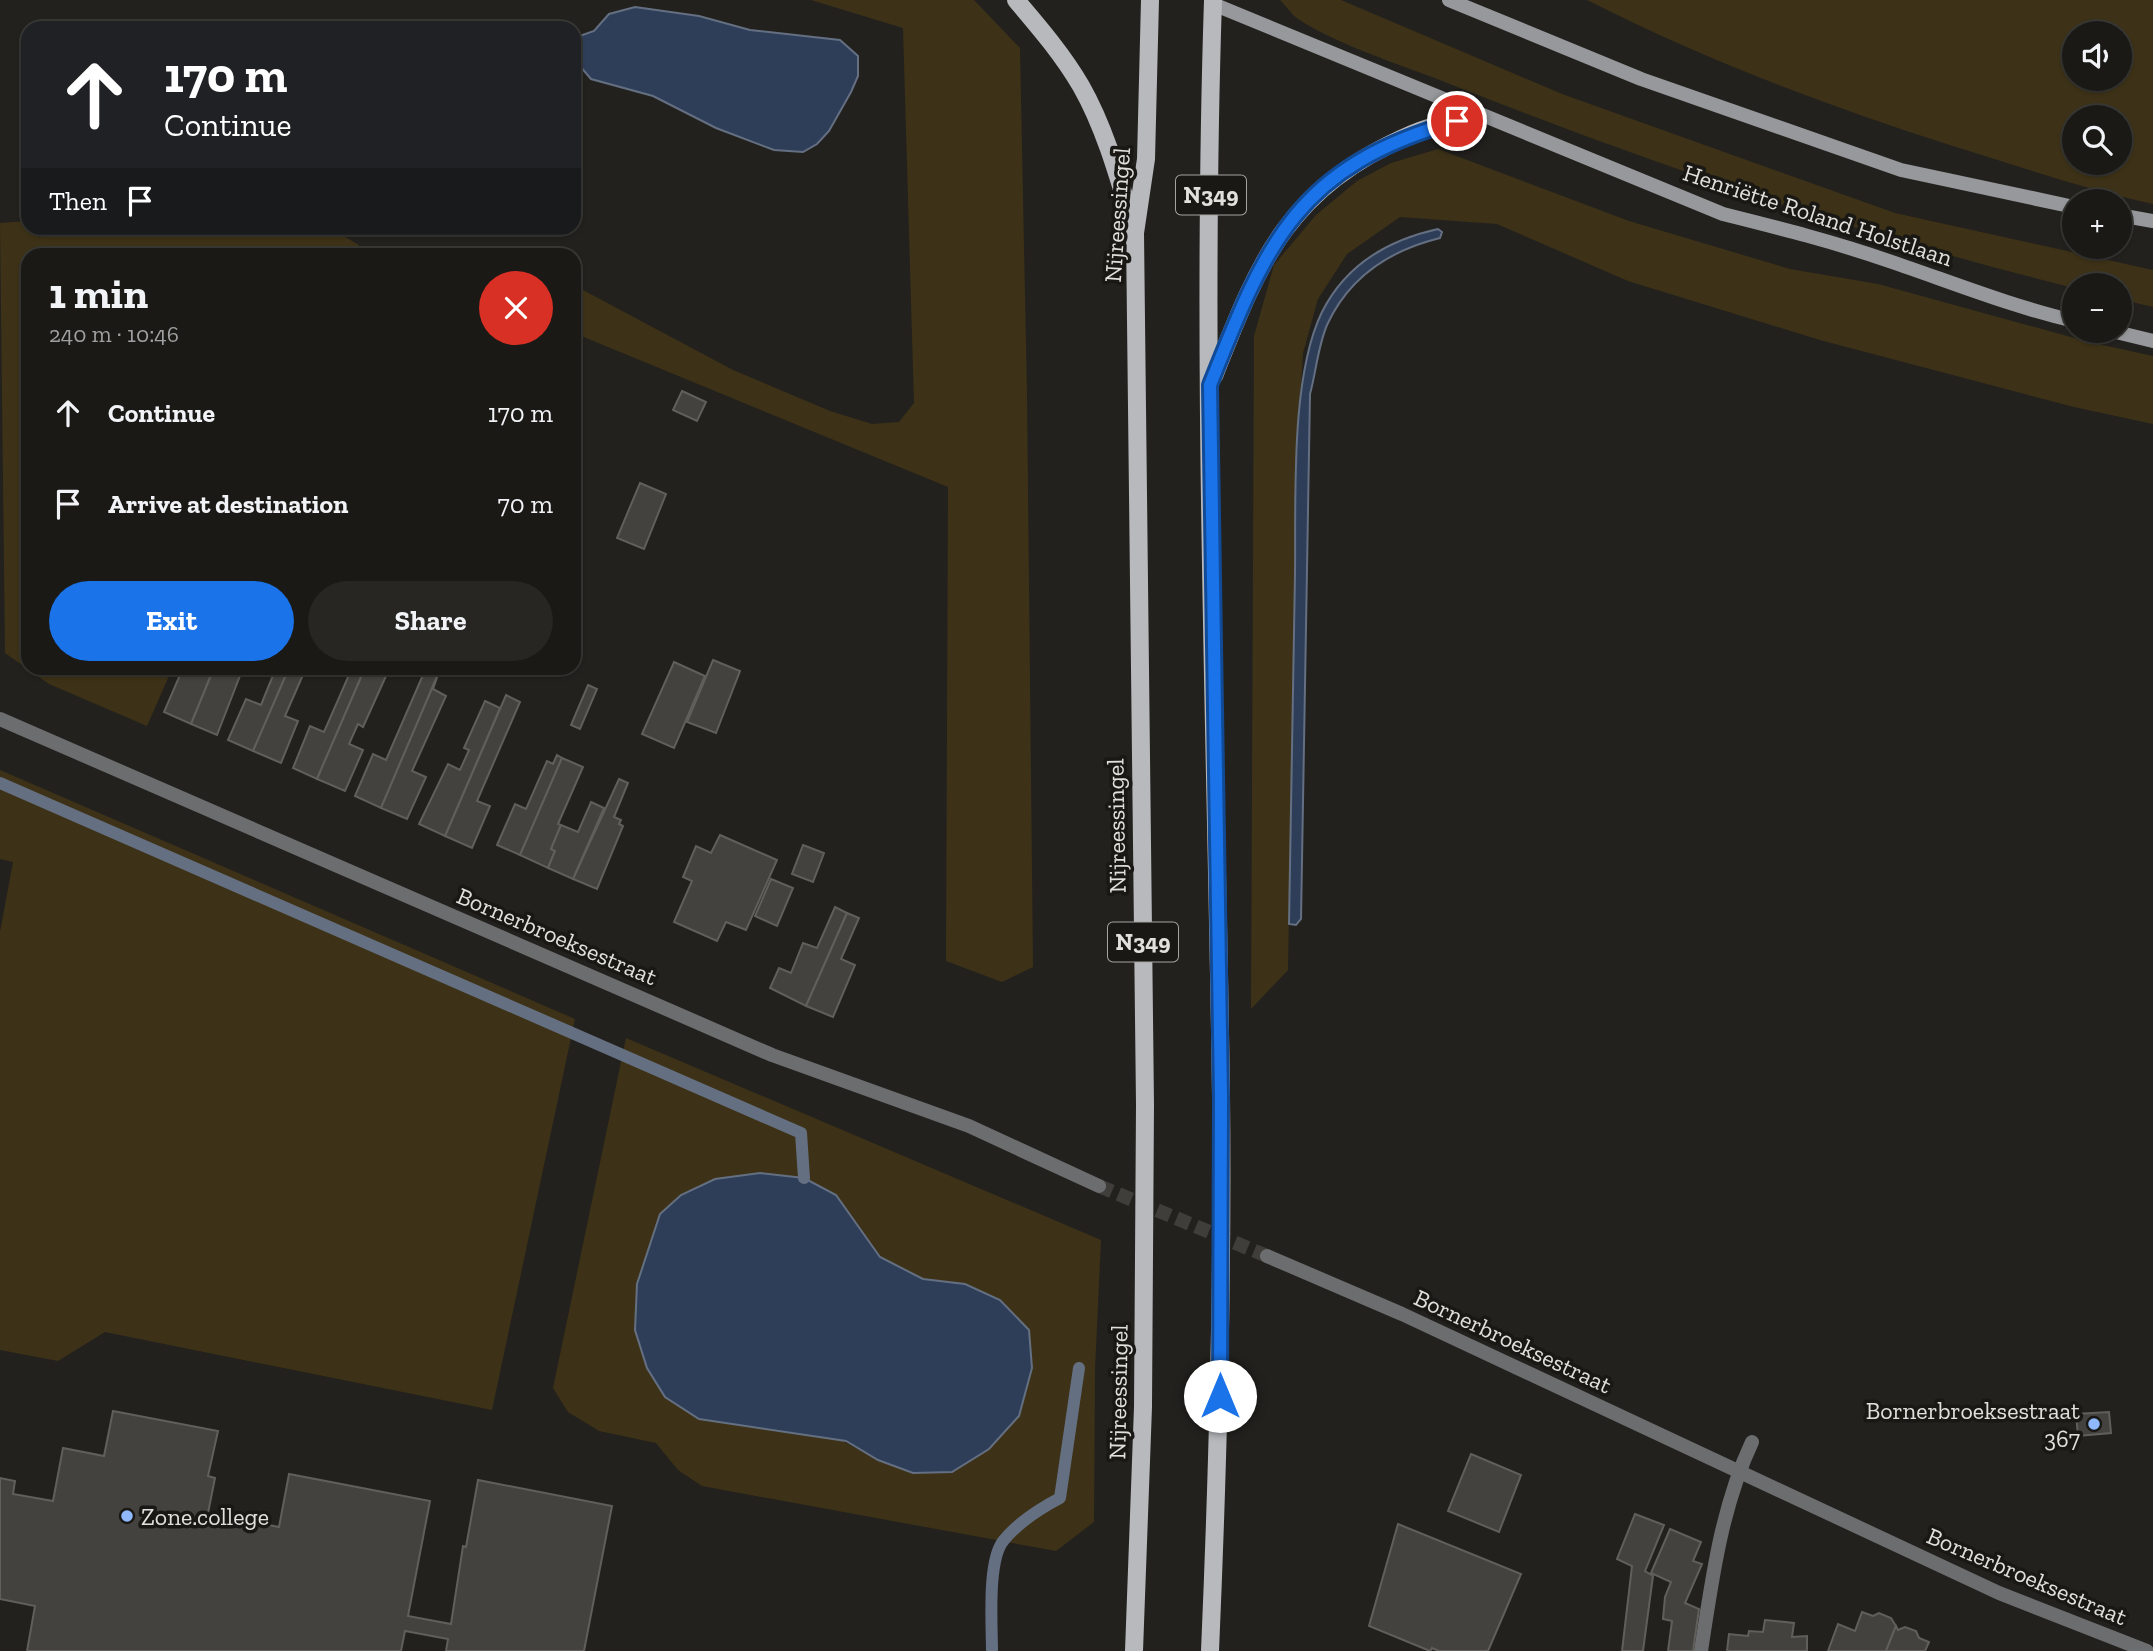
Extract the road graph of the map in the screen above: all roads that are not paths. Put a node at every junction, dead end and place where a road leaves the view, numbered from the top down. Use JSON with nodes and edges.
{"nodes":[{"id":1,"x":1016,"y":0,"type":"edge"},
{"id":2,"x":1150,"y":0,"type":"edge"},
{"id":3,"x":1449,"y":0,"type":"edge"},
{"id":4,"x":1210,"y":1,"type":"edge"},
{"id":5,"x":1478,"y":115,"type":"junction"},
{"id":6,"x":2062,"y":204,"type":"edge"},
{"id":7,"x":2132,"y":217,"type":"edge"},
{"id":8,"x":2153,"y":221,"type":"edge"},
{"id":9,"x":1135,"y":233,"type":"junction"},
{"id":10,"x":2062,"y":318,"type":"edge"},
{"id":11,"x":2132,"y":336,"type":"edge"},
{"id":12,"x":2153,"y":341,"type":"edge"},
{"id":13,"x":1210,"y":385,"type":"junction"},
{"id":14,"x":0,"y":719,"type":"edge"},
{"id":15,"x":1100,"y":1186,"type":"tunnel mouth"},
{"id":16,"x":1267,"y":1256,"type":"tunnel mouth"},
{"id":17,"x":1752,"y":1442,"type":"dead end"},
{"id":18,"x":1738,"y":1472,"type":"junction"},
{"id":19,"x":1134,"y":1651,"type":"edge"},
{"id":20,"x":1210,"y":1651,"type":"edge"},
{"id":21,"x":1701,"y":1651,"type":"edge"},
{"id":22,"x":2147,"y":1651,"type":"edge"}],
"edges":[{"from":1,"to":9,"type":"main road","number":"N349"},
{"from":2,"to":9,"type":"main road","name":"Nijreessingel","number":"N349"},
{"from":3,"to":6,"type":"main road"},
{"from":4,"to":5,"type":"main road","name":"Henriëtte Roland Holstlaan"},
{"from":4,"to":13,"type":"main road","number":"N349"},
{"from":5,"to":10,"type":"main road","name":"Henriëtte Roland Holstlaan"},
{"from":5,"to":13,"type":"main road"},
{"from":7,"to":8,"type":"main road"},
{"from":9,"to":19,"type":"main road","name":"Nijreessingel","number":"N349"},
{"from":11,"to":12,"type":"main road"},
{"from":13,"to":20,"type":"main road","number":"N349"},
{"from":14,"to":15,"type":"street","name":"Bornerbroeksestraat"},
{"from":16,"to":18,"type":"street","name":"Bornerbroeksestraat"},
{"from":17,"to":18,"type":"street"},
{"from":18,"to":21,"type":"street"},
{"from":18,"to":22,"type":"street","name":"Bornerbroeksestraat"}]}
